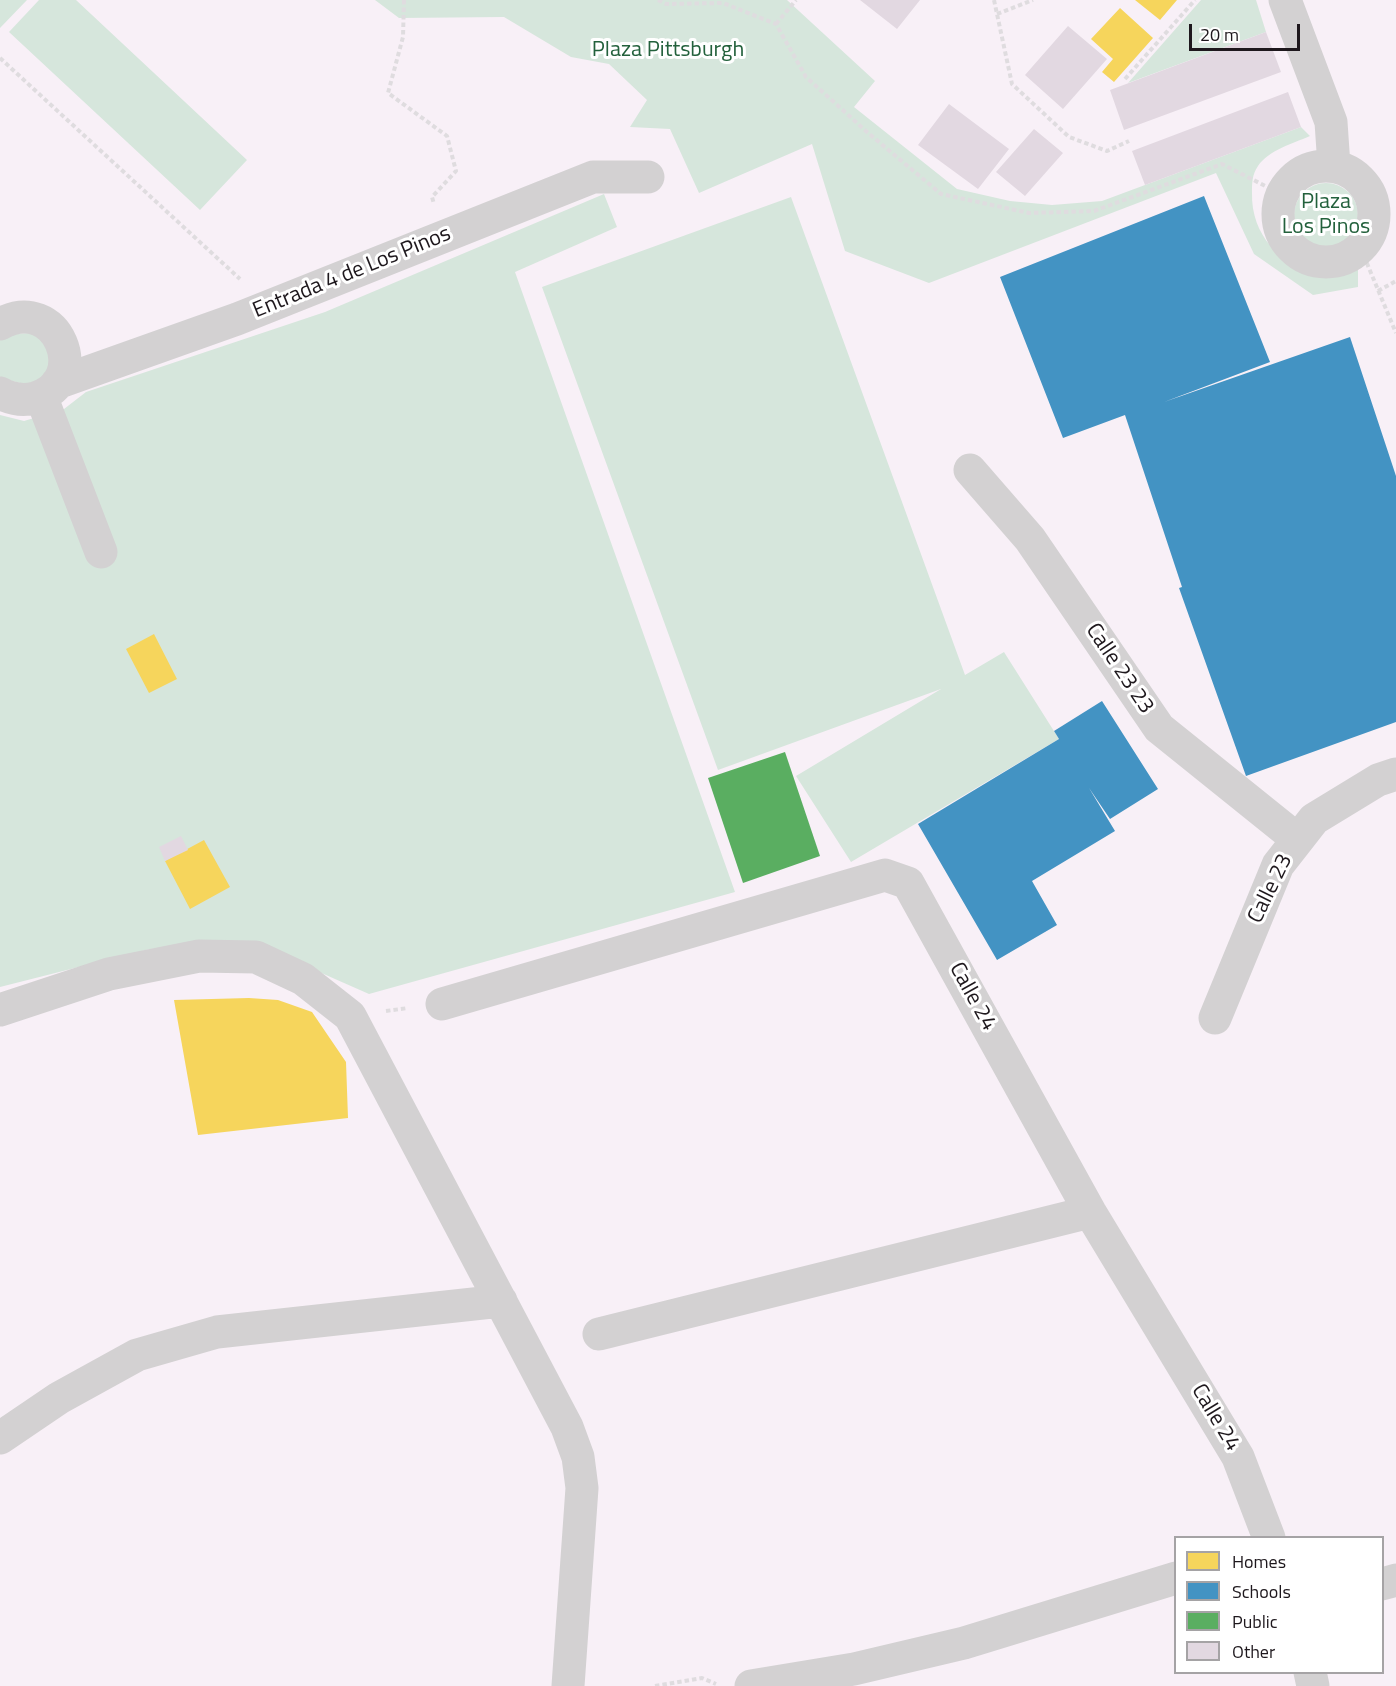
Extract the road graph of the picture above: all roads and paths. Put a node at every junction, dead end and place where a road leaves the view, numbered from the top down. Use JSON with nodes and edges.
{"nodes":[{"id":1,"x":404,"y":0,"type":"edge"},
{"id":2,"x":658,"y":0,"type":"edge"},
{"id":3,"x":796,"y":0,"type":"edge"},
{"id":4,"x":993,"y":0,"type":"edge"},
{"id":5,"x":1033,"y":0,"type":"edge"},
{"id":6,"x":1195,"y":0,"type":"edge"},
{"id":7,"x":1285,"y":0,"type":"edge"},
{"id":8,"x":997,"y":14,"type":"junction"},
{"id":9,"x":776,"y":24,"type":"junction"},
{"id":10,"x":0,"y":58,"type":"edge"},
{"id":11,"x":1125,"y":79,"type":"dead end"},
{"id":12,"x":1129,"y":141,"type":"dead end"},
{"id":13,"x":1334,"y":166,"type":"junction"},
{"id":14,"x":648,"y":177,"type":"dead end"},
{"id":15,"x":1281,"y":194,"type":"junction"},
{"id":16,"x":443,"y":237,"type":"junction"},
{"id":17,"x":1361,"y":249,"type":"junction"},
{"id":18,"x":240,"y":279,"type":"dead end"},
{"id":19,"x":1396,"y":281,"type":"edge"},
{"id":20,"x":1378,"y":291,"type":"junction"},
{"id":21,"x":0,"y":324,"type":"edge"},
{"id":22,"x":1396,"y":333,"type":"edge"},
{"id":23,"x":49,"y":389,"type":"junction"},
{"id":24,"x":0,"y":393,"type":"edge"},
{"id":25,"x":970,"y":470,"type":"dead end"},
{"id":26,"x":101,"y":552,"type":"dead end"},
{"id":27,"x":1396,"y":774,"type":"edge"},
{"id":28,"x":1298,"y":839,"type":"junction"},
{"id":29,"x":442,"y":1004,"type":"joint"},
{"id":30,"x":0,"y":1010,"type":"edge"},
{"id":31,"x":350,"y":1016,"type":"junction"},
{"id":32,"x":1215,"y":1018,"type":"dead end"},
{"id":33,"x":1090,"y":1212,"type":"junction"},
{"id":34,"x":501,"y":1301,"type":"junction"},
{"id":35,"x":599,"y":1334,"type":"dead end"},
{"id":36,"x":0,"y":1438,"type":"edge"},
{"id":37,"x":1268,"y":1536,"type":"edge"},
{"id":38,"x":1174,"y":1579,"type":"edge"},
{"id":39,"x":563,"y":1686,"type":"edge"},
{"id":40,"x":655,"y":1686,"type":"edge"},
{"id":41,"x":721,"y":1686,"type":"edge"},
{"id":42,"x":751,"y":1686,"type":"edge"}],
"edges":[{"from":1,"to":16,"type":"path"},
{"from":2,"to":9,"type":"path"},
{"from":3,"to":9,"type":"path"},
{"from":4,"to":8,"type":"path"},
{"from":5,"to":8,"type":"path"},
{"from":6,"to":11,"type":"path"},
{"from":7,"to":13,"type":"street"},
{"from":8,"to":12,"type":"path"},
{"from":9,"to":15,"type":"path"},
{"from":10,"to":18,"type":"path"},
{"from":13,"to":15,"type":"street"},
{"from":13,"to":17,"type":"street"},
{"from":14,"to":16,"type":"street","name":"Entrada 4 de Los Pinos"},
{"from":15,"to":17,"type":"street"},
{"from":16,"to":23,"type":"street","name":"Entrada 4 de Los Pinos"},
{"from":17,"to":20,"type":"path"},
{"from":19,"to":20,"type":"path"},
{"from":20,"to":22,"type":"path"},
{"from":21,"to":23,"type":"street"},
{"from":23,"to":24,"type":"street","name":"Entrada 4 de Los Pinos"},
{"from":23,"to":26,"type":"street"},
{"from":25,"to":28,"type":"street","name":"Calle 23 23"},
{"from":27,"to":28,"type":"street","name":"Calle 23"},
{"from":28,"to":32,"type":"street","name":"Calle 23"},
{"from":29,"to":31,"type":"path"},
{"from":29,"to":33,"type":"street","name":"Calle 24"},
{"from":30,"to":31,"type":"street"},
{"from":31,"to":34,"type":"street"},
{"from":33,"to":35,"type":"street"},
{"from":33,"to":37,"type":"street","name":"Calle 24"},
{"from":34,"to":36,"type":"street"},
{"from":34,"to":39,"type":"street"},
{"from":38,"to":42,"type":"street"},
{"from":40,"to":41,"type":"path"}]}
